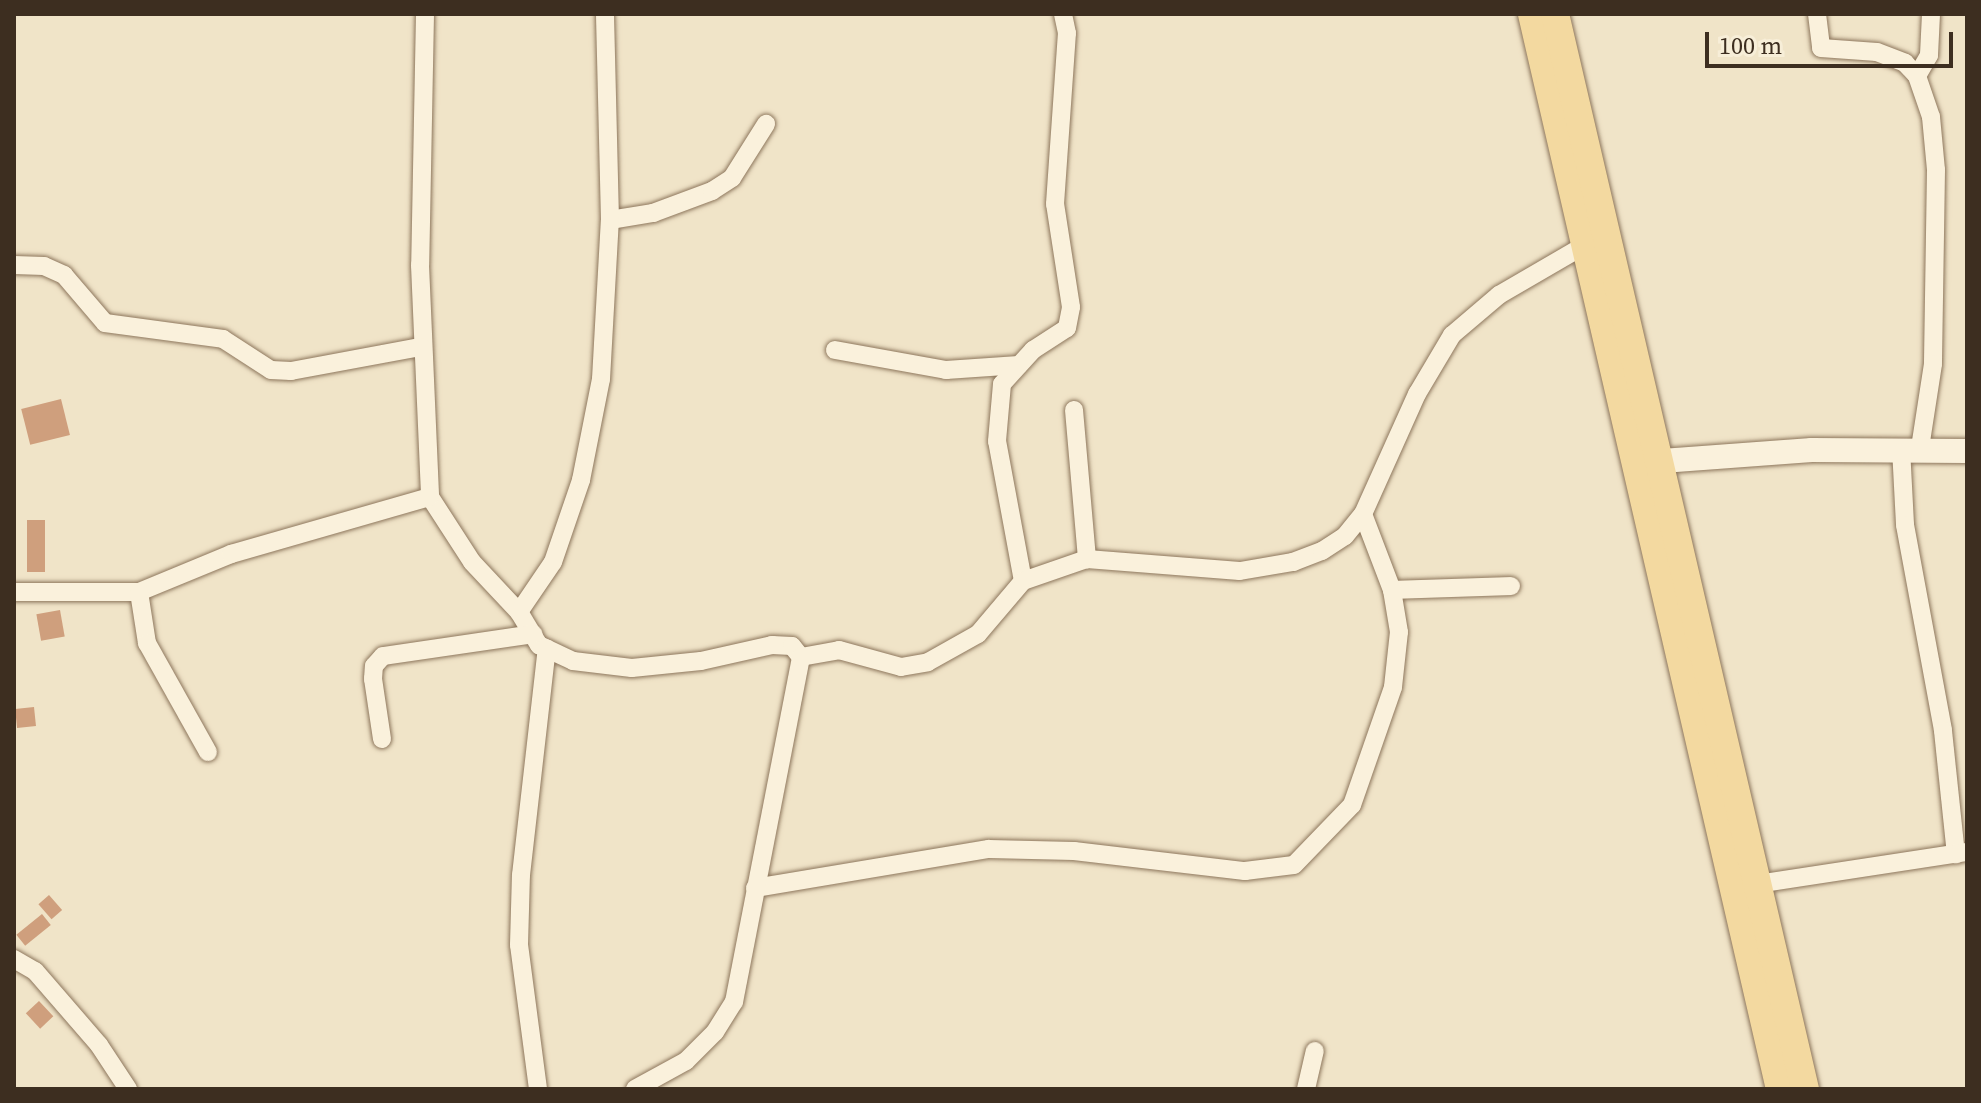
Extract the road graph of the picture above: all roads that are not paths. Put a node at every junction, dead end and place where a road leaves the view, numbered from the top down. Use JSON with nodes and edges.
{"nodes":[{"id":1,"x":425,"y":14,"type":"edge"},
{"id":2,"x":605,"y":14,"type":"edge"},
{"id":3,"x":1063,"y":14,"type":"edge"},
{"id":4,"x":1532,"y":14,"type":"edge"},
{"id":5,"x":1555,"y":14,"type":"edge"},
{"id":6,"x":1817,"y":14,"type":"edge"},
{"id":7,"x":1931,"y":14,"type":"edge"},
{"id":8,"x":1917,"y":76,"type":"junction"},
{"id":9,"x":766,"y":124,"type":"dead end"},
{"id":10,"x":610,"y":220,"type":"junction"},
{"id":11,"x":1585,"y":245,"type":"junction"},
{"id":12,"x":14,"y":265,"type":"edge"},
{"id":13,"x":421,"y":347,"type":"junction"},
{"id":14,"x":835,"y":350,"type":"dead end"},
{"id":15,"x":1019,"y":365,"type":"junction"},
{"id":16,"x":1074,"y":410,"type":"dead end"},
{"id":17,"x":1910,"y":448,"type":"junction"},
{"id":18,"x":1967,"y":451,"type":"edge"},
{"id":19,"x":1662,"y":461,"type":"junction"},
{"id":20,"x":430,"y":497,"type":"junction"},
{"id":21,"x":1363,"y":514,"type":"junction"},
{"id":22,"x":1087,"y":559,"type":"junction"},
{"id":23,"x":1023,"y":581,"type":"junction"},
{"id":24,"x":1511,"y":586,"type":"dead end"},
{"id":25,"x":1392,"y":590,"type":"junction"},
{"id":26,"x":14,"y":592,"type":"edge"},
{"id":27,"x":139,"y":592,"type":"junction"},
{"id":28,"x":519,"y":612,"type":"junction"},
{"id":29,"x":533,"y":634,"type":"junction"},
{"id":30,"x":547,"y":648,"type":"junction"},
{"id":31,"x":801,"y":657,"type":"junction"},
{"id":32,"x":382,"y":739,"type":"dead end"},
{"id":33,"x":208,"y":752,"type":"dead end"},
{"id":34,"x":1962,"y":853,"type":"edge"},
{"id":35,"x":1757,"y":884,"type":"junction"},
{"id":36,"x":755,"y":888,"type":"junction"},
{"id":37,"x":14,"y":959,"type":"edge"},
{"id":38,"x":1315,"y":1051,"type":"dead end"},
{"id":39,"x":128,"y":1089,"type":"edge"},
{"id":40,"x":538,"y":1089,"type":"edge"},
{"id":41,"x":635,"y":1089,"type":"edge"},
{"id":42,"x":1306,"y":1089,"type":"edge"},
{"id":43,"x":1780,"y":1089,"type":"edge"},
{"id":44,"x":1805,"y":1089,"type":"edge"}],
"edges":[{"from":1,"to":13,"type":"street"},
{"from":2,"to":10,"type":"street"},
{"from":3,"to":15,"type":"street"},
{"from":4,"to":11,"type":"main road"},
{"from":5,"to":19,"type":"main road"},
{"from":6,"to":8,"type":"street"},
{"from":7,"to":8,"type":"street"},
{"from":8,"to":17,"type":"street"},
{"from":9,"to":10,"type":"street"},
{"from":10,"to":28,"type":"street"},
{"from":11,"to":21,"type":"street"},
{"from":11,"to":43,"type":"main road"},
{"from":12,"to":13,"type":"street"},
{"from":13,"to":20,"type":"street"},
{"from":14,"to":15,"type":"street"},
{"from":15,"to":23,"type":"street"},
{"from":16,"to":22,"type":"street"},
{"from":17,"to":18,"type":"street"},
{"from":17,"to":19,"type":"street"},
{"from":17,"to":34,"type":"street"},
{"from":19,"to":35,"type":"main road"},
{"from":20,"to":27,"type":"street"},
{"from":20,"to":28,"type":"street"},
{"from":21,"to":22,"type":"street"},
{"from":21,"to":25,"type":"street"},
{"from":22,"to":23,"type":"street"},
{"from":23,"to":31,"type":"street"},
{"from":24,"to":25,"type":"street"},
{"from":25,"to":36,"type":"street"},
{"from":26,"to":27,"type":"street"},
{"from":27,"to":33,"type":"street"},
{"from":28,"to":29,"type":"street"},
{"from":29,"to":30,"type":"street"},
{"from":29,"to":32,"type":"street"},
{"from":30,"to":31,"type":"street"},
{"from":30,"to":40,"type":"street"},
{"from":31,"to":36,"type":"street"},
{"from":34,"to":35,"type":"street"},
{"from":35,"to":44,"type":"main road"},
{"from":36,"to":41,"type":"street"},
{"from":37,"to":39,"type":"street"},
{"from":38,"to":42,"type":"street"}]}
